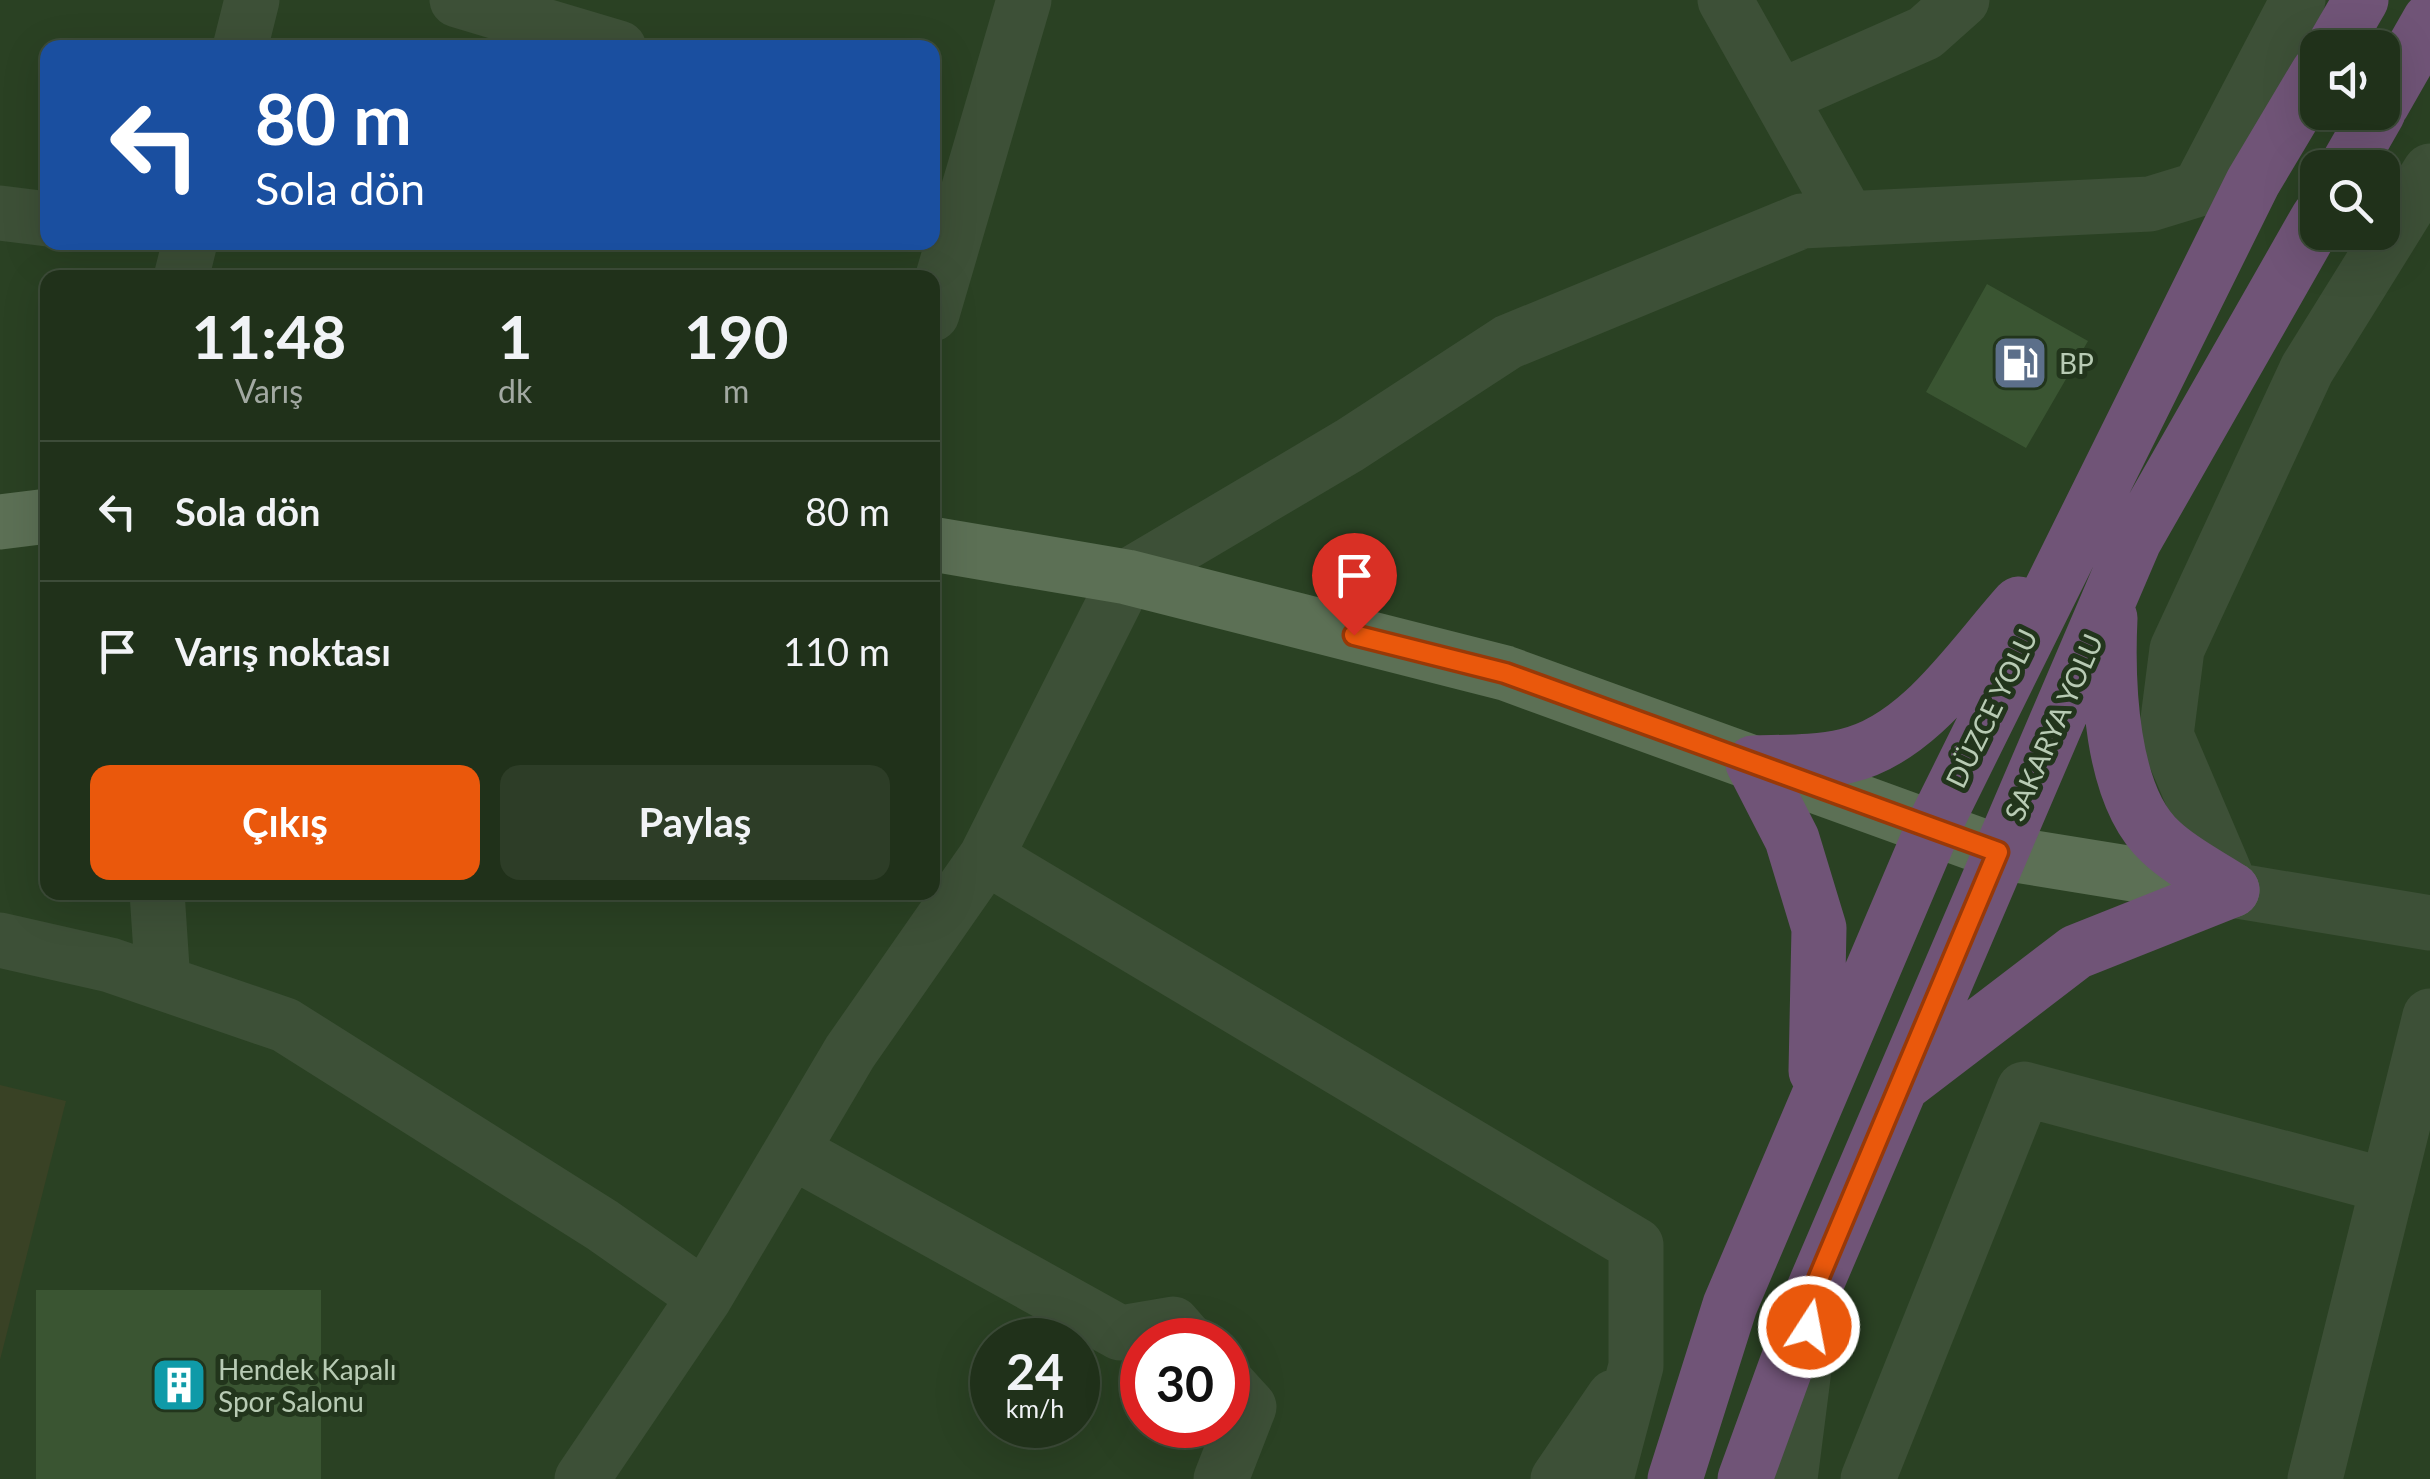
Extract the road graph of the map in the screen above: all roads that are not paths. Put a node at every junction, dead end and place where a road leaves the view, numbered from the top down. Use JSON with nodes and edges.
{"nodes":[{"id":1,"x":252,"y":0,"type":"edge"},
{"id":2,"x":457,"y":0,"type":"edge"},
{"id":3,"x":1024,"y":0,"type":"edge"},
{"id":4,"x":1725,"y":0,"type":"edge"},
{"id":5,"x":1962,"y":0,"type":"edge"},
{"id":6,"x":2298,"y":0,"type":"edge"},
{"id":7,"x":2361,"y":0,"type":"edge"},
{"id":8,"x":2430,"y":20,"type":"edge"},
{"id":9,"x":2344,"y":30,"type":"edge"},
{"id":10,"x":242,"y":40,"type":"edge"},
{"id":11,"x":592,"y":40,"type":"edge"},
{"id":12,"x":2400,"y":72,"type":"edge"},
{"id":13,"x":1780,"y":98,"type":"junction"},
{"id":14,"x":2300,"y":103,"type":"edge"},
{"id":15,"x":954,"y":157,"type":"edge"},
{"id":16,"x":2430,"y":171,"type":"edge"},
{"id":17,"x":2252,"y":182,"type":"junction"},
{"id":18,"x":2200,"y":189,"type":"junction"},
{"id":19,"x":0,"y":213,"type":"edge"},
{"id":20,"x":40,"y":218,"type":"edge"},
{"id":21,"x":1848,"y":219,"type":"junction"},
{"id":22,"x":2300,"y":250,"type":"edge"},
{"id":23,"x":938,"y":270,"type":"edge"},
{"id":24,"x":40,"y":517,"type":"edge"},
{"id":25,"x":0,"y":522,"type":"edge"},
{"id":26,"x":940,"y":545,"type":"edge"},
{"id":27,"x":2070,"y":546,"type":"junction"},
{"id":28,"x":1128,"y":578,"type":"junction"},
{"id":29,"x":2111,"y":595,"type":"junction"},
{"id":30,"x":1753,"y":763,"type":"junction"},
{"id":31,"x":1933,"y":828,"type":"junction"},
{"id":32,"x":1998,"y":852,"type":"junction"},
{"id":33,"x":986,"y":856,"type":"junction"},
{"id":34,"x":2232,"y":890,"type":"junction"},
{"id":35,"x":158,"y":900,"type":"edge"},
{"id":36,"x":2430,"y":922,"type":"edge"},
{"id":37,"x":0,"y":940,"type":"edge"},
{"id":38,"x":163,"y":983,"type":"junction"},
{"id":39,"x":2430,"y":1016,"type":"edge"},
{"id":40,"x":1899,"y":1087,"type":"junction"},
{"id":41,"x":1814,"y":1109,"type":"junction"},
{"id":42,"x":792,"y":1151,"type":"junction"},
{"id":43,"x":2388,"y":1186,"type":"junction"},
{"id":44,"x":1814,"y":1289,"type":"junction"},
{"id":45,"x":705,"y":1297,"type":"junction"},
{"id":46,"x":1120,"y":1334,"type":"edge"},
{"id":47,"x":1636,"y":1366,"type":"junction"},
{"id":48,"x":1232,"y":1448,"type":"edge"},
{"id":49,"x":601,"y":1472,"type":"edge"},
{"id":50,"x":1221,"y":1479,"type":"edge"},
{"id":51,"x":1558,"y":1479,"type":"edge"},
{"id":52,"x":1606,"y":1479,"type":"edge"},
{"id":53,"x":1675,"y":1479,"type":"edge"},
{"id":54,"x":1744,"y":1479,"type":"edge"},
{"id":55,"x":1790,"y":1479,"type":"edge"},
{"id":56,"x":1868,"y":1479,"type":"edge"},
{"id":57,"x":2315,"y":1479,"type":"edge"}],
"edges":[{"from":1,"to":10,"type":"street"},
{"from":2,"to":11,"type":"street"},
{"from":3,"to":15,"type":"street"},
{"from":4,"to":13,"type":"street"},
{"from":5,"to":13,"type":"street"},
{"from":6,"to":18,"type":"street"},
{"from":7,"to":9,"type":"highway"},
{"from":8,"to":12,"type":"highway"},
{"from":13,"to":21,"type":"street"},
{"from":14,"to":17,"type":"highway","name":"DÜZCE YOLU"},
{"from":15,"to":23,"type":"street"},
{"from":16,"to":34,"type":"street"},
{"from":17,"to":18,"type":"street"},
{"from":17,"to":27,"type":"highway","name":"DÜZCE YOLU"},
{"from":18,"to":21,"type":"street"},
{"from":19,"to":20,"type":"street"},
{"from":21,"to":28,"type":"street"},
{"from":22,"to":29,"type":"highway","name":"SAKARYA YOLU"},
{"from":24,"to":25,"type":"main road"},
{"from":26,"to":28,"type":"main road"},
{"from":27,"to":30,"type":"highway"},
{"from":27,"to":31,"type":"highway","name":"DÜZCE YOLU"},
{"from":28,"to":30,"type":"main road"},
{"from":28,"to":33,"type":"street"},
{"from":29,"to":32,"type":"highway","name":"SAKARYA YOLU"},
{"from":29,"to":34,"type":"highway"},
{"from":30,"to":31,"type":"main road"},
{"from":30,"to":41,"type":"highway"},
{"from":31,"to":32,"type":"main road"},
{"from":31,"to":41,"type":"highway","name":"DÜZCE YOLU"},
{"from":32,"to":34,"type":"main road"},
{"from":32,"to":40,"type":"highway","name":"SAKARYA YOLU"},
{"from":33,"to":42,"type":"street"},
{"from":33,"to":47,"type":"street"},
{"from":34,"to":36,"type":"street"},
{"from":34,"to":40,"type":"highway"},
{"from":35,"to":38,"type":"street"},
{"from":37,"to":38,"type":"street"},
{"from":38,"to":45,"type":"street"},
{"from":39,"to":43,"type":"street"},
{"from":40,"to":44,"type":"highway","name":"SAKARYA YOLU"},
{"from":41,"to":53,"type":"highway","name":"DÜZCE YOLU"},
{"from":42,"to":45,"type":"street"},
{"from":42,"to":46,"type":"street"},
{"from":43,"to":56,"type":"street"},
{"from":43,"to":57,"type":"street"},
{"from":44,"to":54,"type":"highway","name":"SAKARYA YOLU"},
{"from":44,"to":55,"type":"street"},
{"from":45,"to":49,"type":"street"},
{"from":47,"to":51,"type":"street"},
{"from":47,"to":52,"type":"street"},
{"from":48,"to":50,"type":"street"}]}
